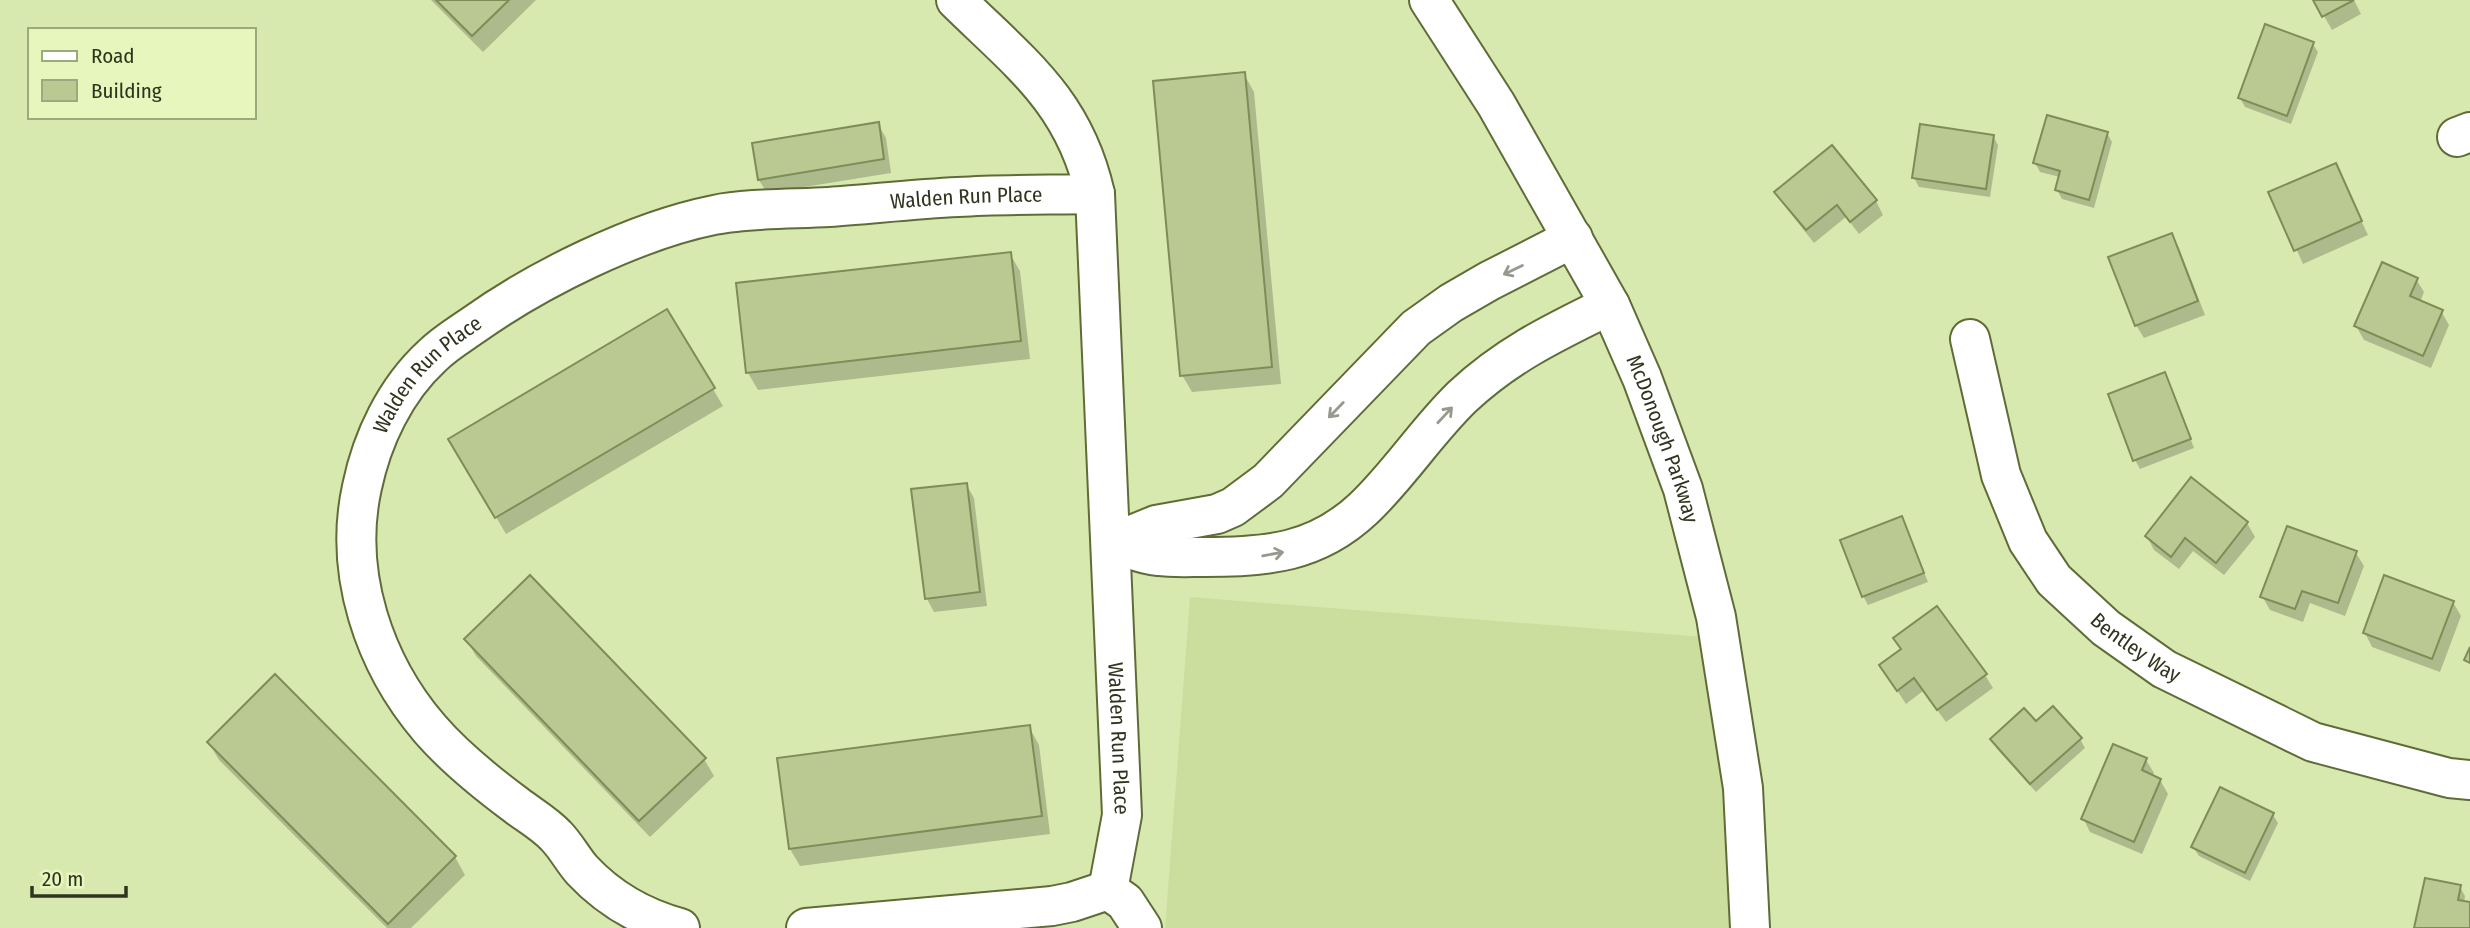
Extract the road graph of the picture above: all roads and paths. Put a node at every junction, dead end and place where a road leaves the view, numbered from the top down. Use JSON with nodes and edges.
{"nodes":[{"id":1,"x":956,"y":0,"type":"edge"},
{"id":2,"x":1429,"y":0,"type":"edge"},
{"id":3,"x":1095,"y":194,"type":"junction"},
{"id":4,"x":1573,"y":238,"type":"junction"},
{"id":5,"x":1610,"y":305,"type":"junction"},
{"id":6,"x":1970,"y":339,"type":"dead end"},
{"id":7,"x":1211,"y":515,"type":"junction"},
{"id":8,"x":1112,"y":542,"type":"junction"},
{"id":9,"x":1218,"y":557,"type":"junction"},
{"id":10,"x":2470,"y":780,"type":"edge"},
{"id":11,"x":1108,"y":890,"type":"junction"},
{"id":12,"x":680,"y":928,"type":"edge"},
{"id":13,"x":806,"y":928,"type":"edge"},
{"id":14,"x":1142,"y":928,"type":"edge"},
{"id":15,"x":1749,"y":928,"type":"edge"}],
"edges":[{"from":1,"to":3,"type":"street","name":"Walden Run Place"},
{"from":2,"to":4,"type":"street","name":"McDonough Parkway"},
{"from":3,"to":8,"type":"street","name":"Walden Run Place"},
{"from":3,"to":12,"type":"street","name":"Walden Run Place"},
{"from":4,"to":5,"type":"street","name":"McDonough Parkway"},
{"from":4,"to":7,"type":"street","one_way":true},
{"from":9,"to":5,"type":"street","one_way":true},
{"from":5,"to":15,"type":"street","name":"McDonough Parkway"},
{"from":6,"to":10,"type":"street","name":"Bentley Way"},
{"from":7,"to":8,"type":"street"},
{"from":7,"to":9,"type":"street"},
{"from":8,"to":9,"type":"street"},
{"from":8,"to":11,"type":"street","name":"Walden Run Place"},
{"from":11,"to":13,"type":"street"},
{"from":11,"to":14,"type":"street"}]}
